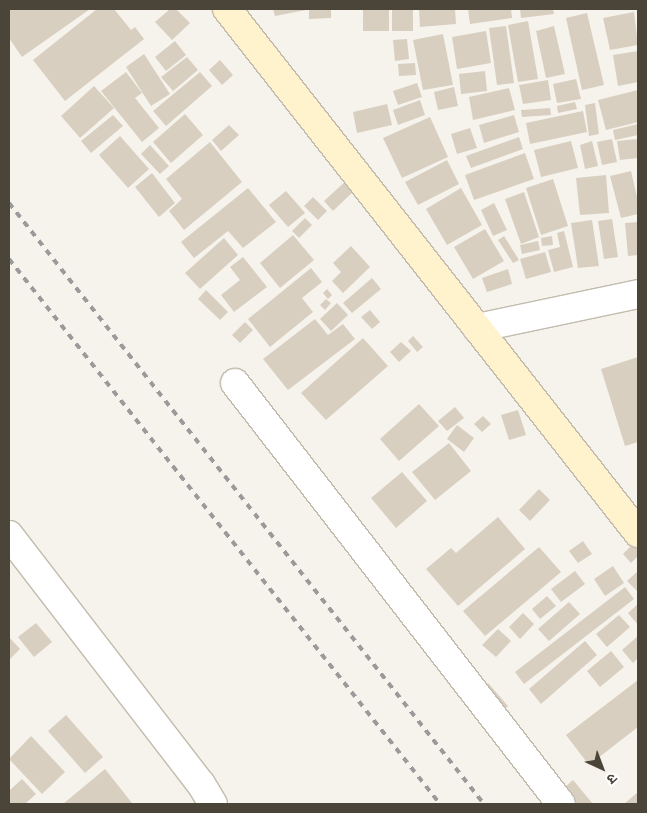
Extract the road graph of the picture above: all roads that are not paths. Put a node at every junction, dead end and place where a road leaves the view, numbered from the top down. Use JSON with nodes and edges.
{"nodes":[{"id":1,"x":227,"y":9,"type":"edge"},
{"id":2,"x":638,"y":294,"type":"edge"},
{"id":3,"x":477,"y":328,"type":"junction"},
{"id":4,"x":235,"y":383,"type":"dead end"},
{"id":5,"x":638,"y":533,"type":"edge"},
{"id":6,"x":9,"y":535,"type":"edge"},
{"id":7,"x":213,"y":804,"type":"edge"},
{"id":8,"x":561,"y":804,"type":"edge"}],
"edges":[{"from":1,"to":3,"type":"street"},
{"from":2,"to":3,"type":"street"},
{"from":3,"to":5,"type":"street"},
{"from":4,"to":8,"type":"street"},
{"from":6,"to":7,"type":"street"}]}
